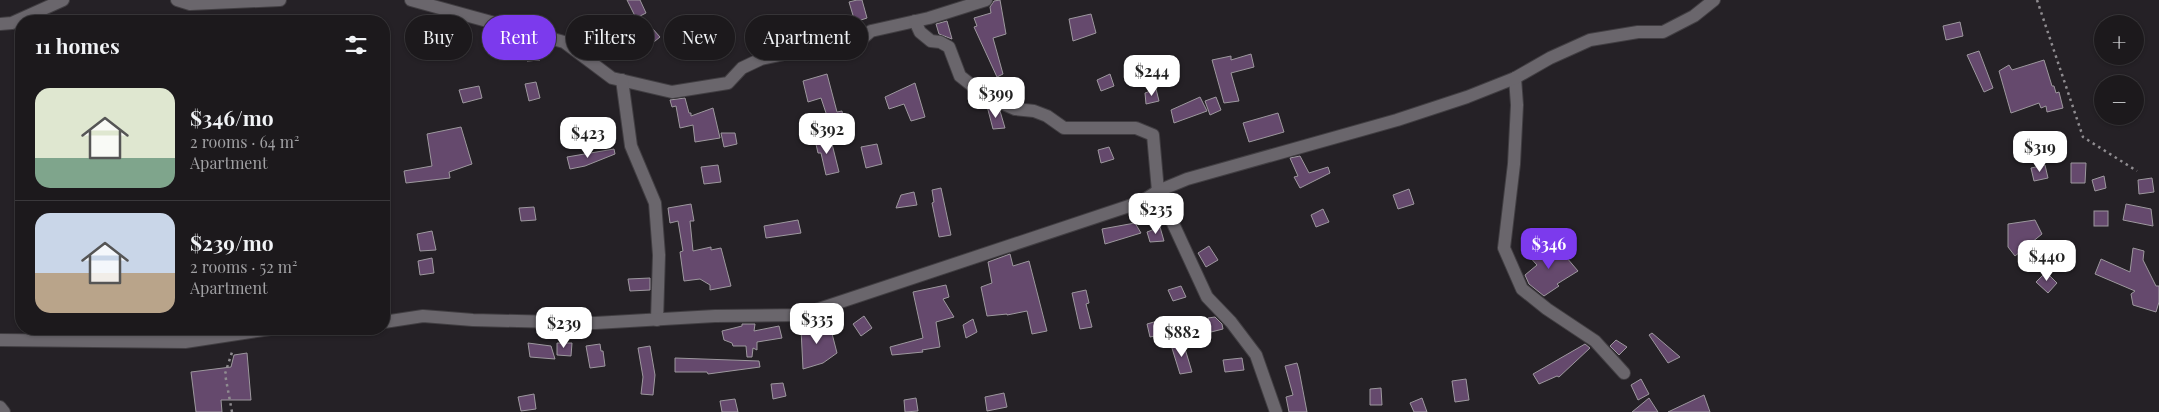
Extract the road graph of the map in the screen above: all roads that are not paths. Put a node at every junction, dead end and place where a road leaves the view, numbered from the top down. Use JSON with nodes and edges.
{"nodes":[{"id":1,"x":63,"y":0,"type":"edge"},
{"id":2,"x":177,"y":0,"type":"edge"},
{"id":3,"x":280,"y":0,"type":"edge"},
{"id":4,"x":411,"y":0,"type":"edge"},
{"id":5,"x":986,"y":0,"type":"edge"},
{"id":6,"x":1714,"y":0,"type":"edge"},
{"id":7,"x":30,"y":15,"type":"edge"},
{"id":8,"x":915,"y":21,"type":"junction"},
{"id":9,"x":15,"y":22,"type":"edge"},
{"id":10,"x":0,"y":24,"type":"edge"},
{"id":11,"x":1516,"y":78,"type":"junction"},
{"id":12,"x":622,"y":80,"type":"junction"},
{"id":13,"x":1158,"y":191,"type":"junction"},
{"id":14,"x":657,"y":320,"type":"junction"},
{"id":15,"x":390,"y":321,"type":"edge"},
{"id":16,"x":230,"y":335,"type":"edge"},
{"id":17,"x":0,"y":340,"type":"edge"},
{"id":18,"x":1624,"y":373,"type":"dead end"},
{"id":19,"x":0,"y":407,"type":"edge"},
{"id":20,"x":4,"y":412,"type":"edge"},
{"id":21,"x":1276,"y":412,"type":"edge"}],
"edges":[{"from":1,"to":7,"type":"street"},
{"from":2,"to":3,"type":"street"},
{"from":4,"to":12,"type":"street"},
{"from":5,"to":8,"type":"street"},
{"from":6,"to":11,"type":"street"},
{"from":8,"to":12,"type":"street"},
{"from":8,"to":13,"type":"street"},
{"from":9,"to":10,"type":"street"},
{"from":11,"to":13,"type":"street"},
{"from":11,"to":18,"type":"street"},
{"from":12,"to":14,"type":"street"},
{"from":13,"to":14,"type":"street"},
{"from":13,"to":21,"type":"street"},
{"from":14,"to":15,"type":"street"},
{"from":16,"to":17,"type":"street"},
{"from":19,"to":20,"type":"street"}]}
